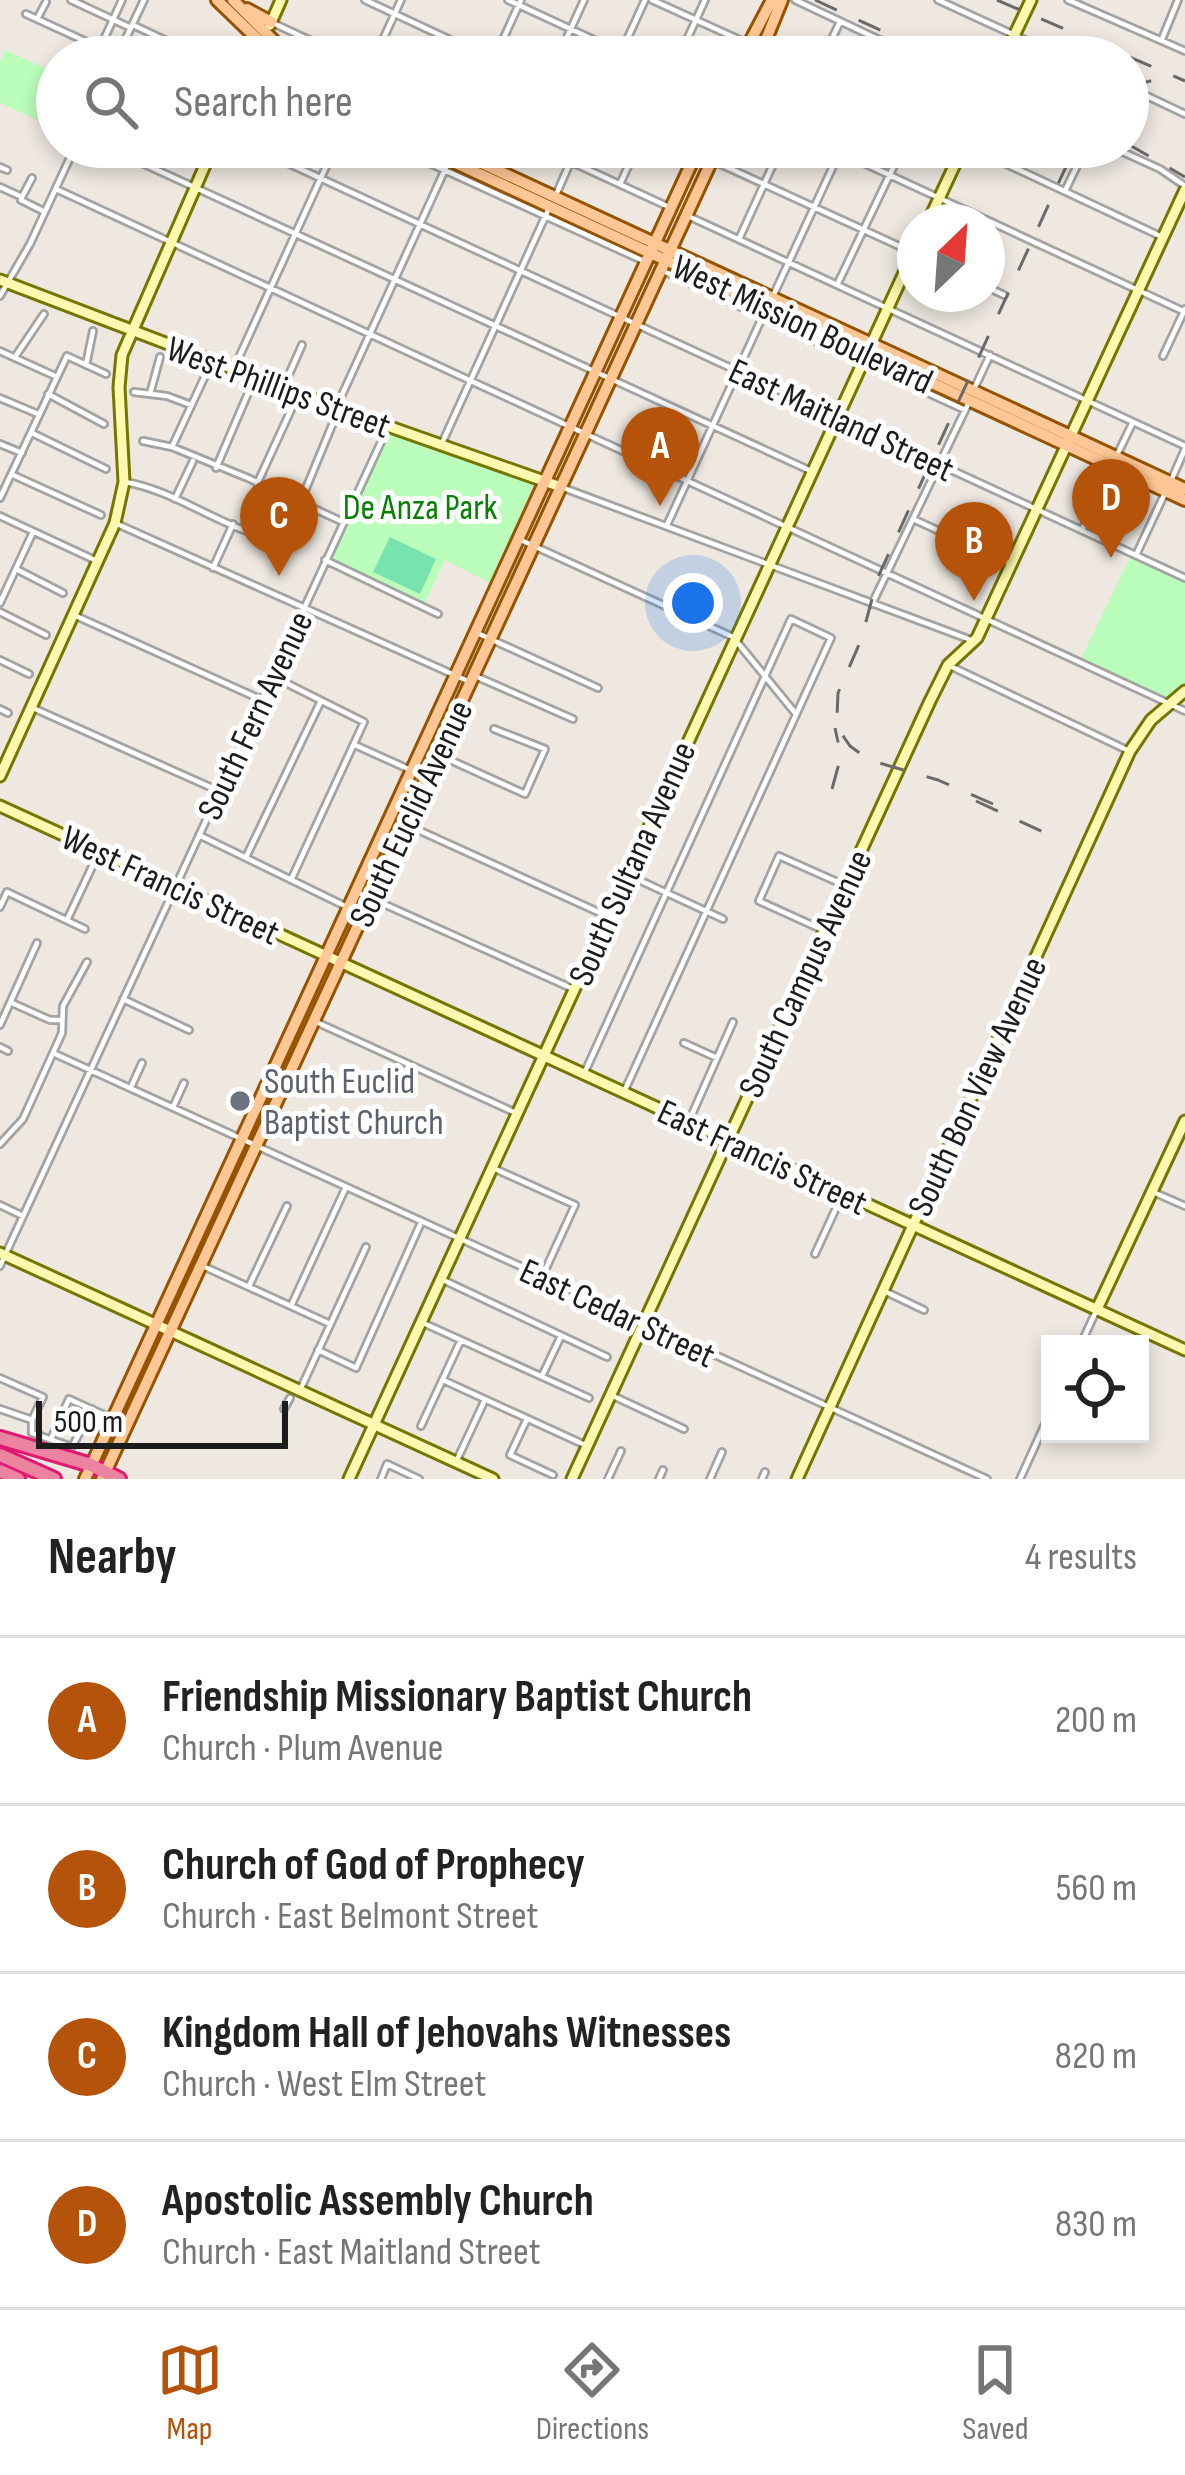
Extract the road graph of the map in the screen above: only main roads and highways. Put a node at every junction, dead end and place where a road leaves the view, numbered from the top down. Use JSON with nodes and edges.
{"nodes":[{"id":1,"x":217,"y":0,"type":"edge"},
{"id":2,"x":772,"y":0,"type":"edge"},
{"id":3,"x":782,"y":0,"type":"edge"},
{"id":4,"x":236,"y":2,"type":"edge"},
{"id":5,"x":266,"y":33,"type":"junction"},
{"id":6,"x":267,"y":36,"type":"edge"},
{"id":7,"x":269,"y":36,"type":"edge"},
{"id":8,"x":752,"y":36,"type":"edge"},
{"id":9,"x":767,"y":36,"type":"edge"},
{"id":10,"x":475,"y":168,"type":"edge"},
{"id":11,"x":695,"y":168,"type":"edge"},
{"id":12,"x":699,"y":168,"type":"edge"},
{"id":13,"x":659,"y":255,"type":"junction"},
{"id":14,"x":578,"y":430,"type":"junction"},
{"id":15,"x":1168,"y":487,"type":"junction"},
{"id":16,"x":1185,"y":489,"type":"edge"},
{"id":17,"x":1185,"y":500,"type":"edge"},
{"id":18,"x":286,"y":1046,"type":"junction"},
{"id":19,"x":298,"y":1053,"type":"junction"},
{"id":20,"x":248,"y":1143,"type":"junction"},
{"id":21,"x":199,"y":1232,"type":"junction"},
{"id":22,"x":212,"y":1238,"type":"junction"},
{"id":23,"x":164,"y":1327,"type":"junction"},
{"id":24,"x":0,"y":1438,"type":"edge"},
{"id":25,"x":0,"y":1455,"type":"edge"},
{"id":26,"x":0,"y":1471,"type":"edge"},
{"id":27,"x":100,"y":1471,"type":"edge"},
{"id":28,"x":18,"y":1479,"type":"edge"},
{"id":29,"x":54,"y":1479,"type":"edge"},
{"id":30,"x":86,"y":1479,"type":"edge"},
{"id":31,"x":119,"y":1479,"type":"edge"}],
"edges":[{"from":1,"to":5,"type":"main road"},
{"from":2,"to":8,"type":"main road"},
{"from":3,"to":9,"type":"main road"},
{"from":4,"to":5,"type":"main road"},
{"from":5,"to":6,"type":"main road"},
{"from":5,"to":7,"type":"main road"},
{"from":10,"to":13,"type":"main road","name":"West Mission Boulevard"},
{"from":11,"to":13,"type":"main road","name":"South Euclid Avenue"},
{"from":12,"to":13,"type":"main road","name":"South Euclid Avenue"},
{"from":13,"to":14,"type":"main road","name":"South Euclid Avenue"},
{"from":13,"to":15,"type":"main road","name":"West Mission Boulevard"},
{"from":14,"to":18,"type":"main road","name":"South Euclid Avenue"},
{"from":14,"to":19,"type":"main road","name":"South Euclid Avenue"},
{"from":15,"to":16,"type":"main road"},
{"from":15,"to":17,"type":"main road","name":"West Mission Boulevard"},
{"from":18,"to":19,"type":"main road"},
{"from":18,"to":20,"type":"main road","name":"South Euclid Avenue"},
{"from":19,"to":20,"type":"main road","name":"South Euclid Avenue"},
{"from":20,"to":21,"type":"main road","name":"South Euclid Avenue"},
{"from":20,"to":22,"type":"main road","name":"South Euclid Avenue"},
{"from":21,"to":22,"type":"main road"},
{"from":21,"to":23,"type":"main road","name":"South Euclid Avenue"},
{"from":22,"to":23,"type":"main road","name":"South Euclid Avenue"},
{"from":23,"to":27,"type":"main road","name":"South Euclid Avenue"},
{"from":23,"to":27,"type":"main road","name":"South Euclid Avenue"},
{"from":24,"to":27,"type":"highway"},
{"from":25,"to":29,"type":"highway"},
{"from":26,"to":28,"type":"highway"},
{"from":27,"to":30,"type":"main road","name":"South Euclid Avenue"},
{"from":27,"to":31,"type":"highway"}]}
